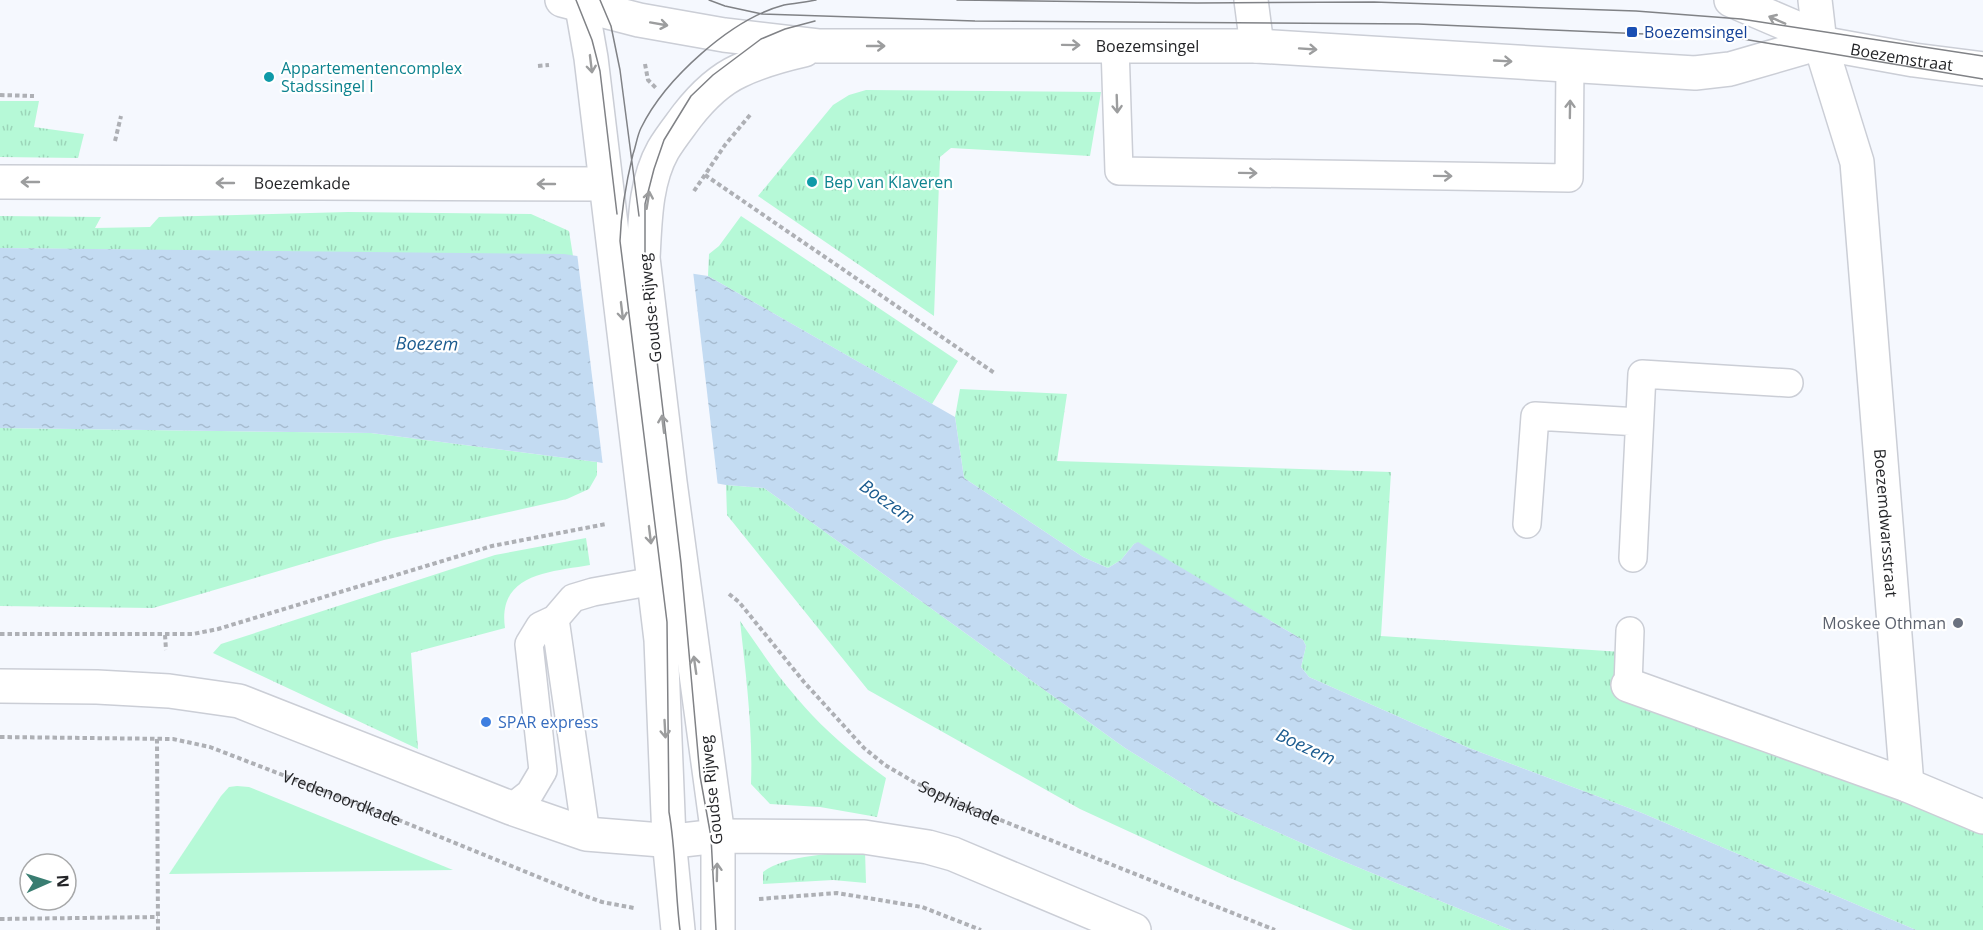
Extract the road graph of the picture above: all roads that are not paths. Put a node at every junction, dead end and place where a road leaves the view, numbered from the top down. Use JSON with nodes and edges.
{"nodes":[{"id":1,"x":1251,"y":0,"type":"edge"},
{"id":2,"x":1731,"y":0,"type":"edge"},
{"id":3,"x":1815,"y":0,"type":"edge"},
{"id":4,"x":577,"y":2,"type":"edge"},
{"id":5,"x":1820,"y":43,"type":"junction"},
{"id":6,"x":818,"y":46,"type":"junction"},
{"id":7,"x":1115,"y":46,"type":"junction"},
{"id":8,"x":1257,"y":46,"type":"junction"},
{"id":9,"x":1570,"y":64,"type":"junction"},
{"id":10,"x":1983,"y":69,"type":"edge"},
{"id":11,"x":0,"y":182,"type":"edge"},
{"id":12,"x":604,"y":184,"type":"junction"},
{"id":13,"x":629,"y":256,"type":"junction"},
{"id":14,"x":1789,"y":383,"type":"dead end"},
{"id":15,"x":1640,"y":422,"type":"junction"},
{"id":16,"x":656,"y":479,"type":"junction"},
{"id":17,"x":1527,"y":524,"type":"dead end"},
{"id":18,"x":1633,"y":558,"type":"dead end"},
{"id":19,"x":654,"y":581,"type":"junction"},
{"id":20,"x":555,"y":619,"type":"junction"},
{"id":21,"x":1630,"y":631,"type":"dead end"},
{"id":22,"x":1628,"y":685,"type":"joint"},
{"id":23,"x":0,"y":686,"type":"edge"},
{"id":24,"x":1907,"y":785,"type":"junction"},
{"id":25,"x":511,"y":808,"type":"junction"},
{"id":26,"x":1983,"y":817,"type":"edge"},
{"id":27,"x":586,"y":834,"type":"junction"},
{"id":28,"x":718,"y":836,"type":"junction"},
{"id":29,"x":669,"y":839,"type":"junction"},
{"id":30,"x":717,"y":916,"type":"edge"},
{"id":31,"x":676,"y":917,"type":"edge"},
{"id":32,"x":1134,"y":930,"type":"edge"}],
"edges":[{"from":1,"to":8,"type":"street"},
{"from":5,"to":2,"type":"street","one_way":true},
{"from":3,"to":5,"type":"street"},
{"from":4,"to":6,"type":"street","name":"Boezemsingel","one_way":true},
{"from":4,"to":12,"type":"street","name":"Goudse Rijweg","one_way":true},
{"from":5,"to":9,"type":"street","name":"Boezemsingel"},
{"from":5,"to":10,"type":"street","name":"Boezemstraat"},
{"from":5,"to":24,"type":"street","name":"Boezemdwarsstraat"},
{"from":6,"to":7,"type":"street","name":"Boezemsingel","one_way":true},
{"from":13,"to":6,"type":"street","name":"Goudse Rijweg","one_way":true},
{"from":7,"to":8,"type":"street","name":"Boezemsingel"},
{"from":7,"to":9,"type":"lane","one_way":true},
{"from":8,"to":9,"type":"street","name":"Boezemsingel","one_way":true},
{"from":12,"to":11,"type":"street","name":"Boezemkade","one_way":true},
{"from":12,"to":13,"type":"street","name":"Goudse Rijweg"},
{"from":13,"to":16,"type":"street","name":"Goudse Rijweg"},
{"from":14,"to":15,"type":"lane"},
{"from":15,"to":17,"type":"lane"},
{"from":15,"to":18,"type":"lane"},
{"from":16,"to":19,"type":"street","name":"Goudse Rijweg","one_way":true},
{"from":28,"to":16,"type":"street","name":"Goudse Rijweg","one_way":true},
{"from":19,"to":20,"type":"lane"},
{"from":19,"to":29,"type":"street","name":"Goudse Rijweg","one_way":true},
{"from":20,"to":25,"type":"lane"},
{"from":20,"to":27,"type":"lane"},
{"from":21,"to":22,"type":"lane"},
{"from":22,"to":24,"type":"street"},
{"from":23,"to":25,"type":"street"},
{"from":24,"to":26,"type":"street"},
{"from":25,"to":27,"type":"street"},
{"from":27,"to":29,"type":"street"},
{"from":28,"to":29,"type":"street"},
{"from":30,"to":28,"type":"street","name":"Goudse Rijweg","one_way":true},
{"from":28,"to":32,"type":"street"},
{"from":29,"to":31,"type":"street","name":"Goudse Rijweg"}]}
